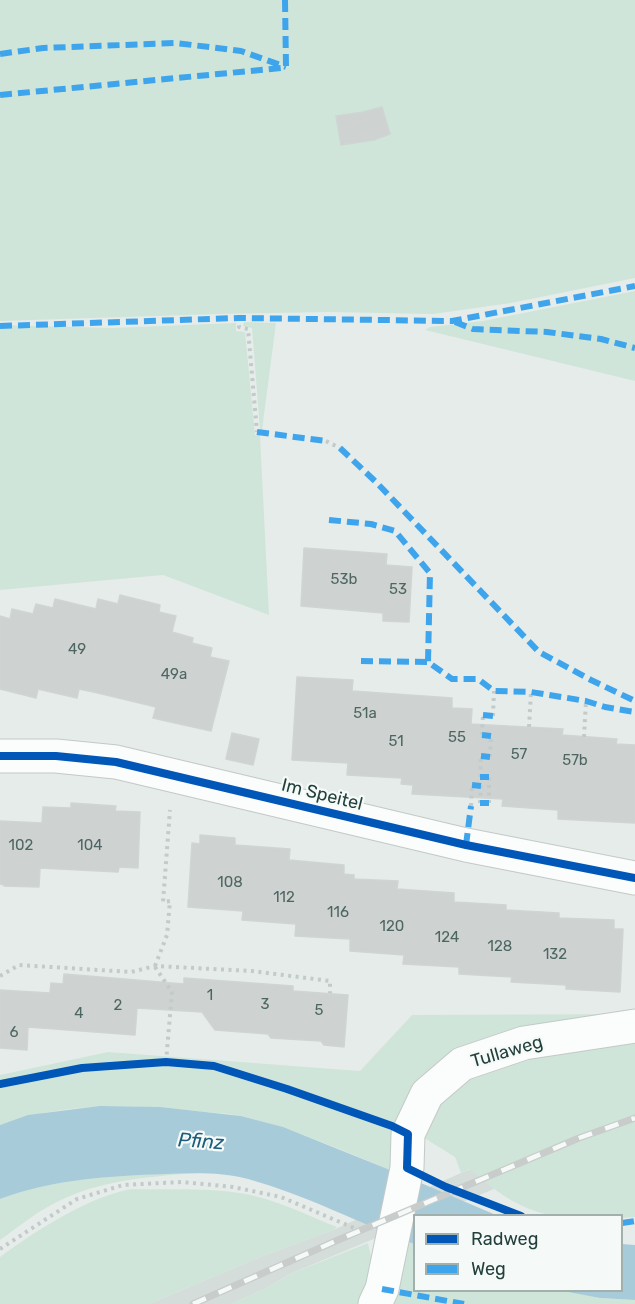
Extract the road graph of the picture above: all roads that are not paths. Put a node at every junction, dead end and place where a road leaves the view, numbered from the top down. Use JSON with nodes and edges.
{"nodes":[{"id":1,"x":0,"y":756,"type":"edge"},
{"id":2,"x":635,"y":878,"type":"edge"},
{"id":3,"x":635,"y":1026,"type":"edge"},
{"id":4,"x":375,"y":1304,"type":"edge"}],
"edges":[{"from":1,"to":2,"type":"street","name":"Im Speitel"},
{"from":3,"to":4,"type":"street","name":"Tullaweg"}]}
